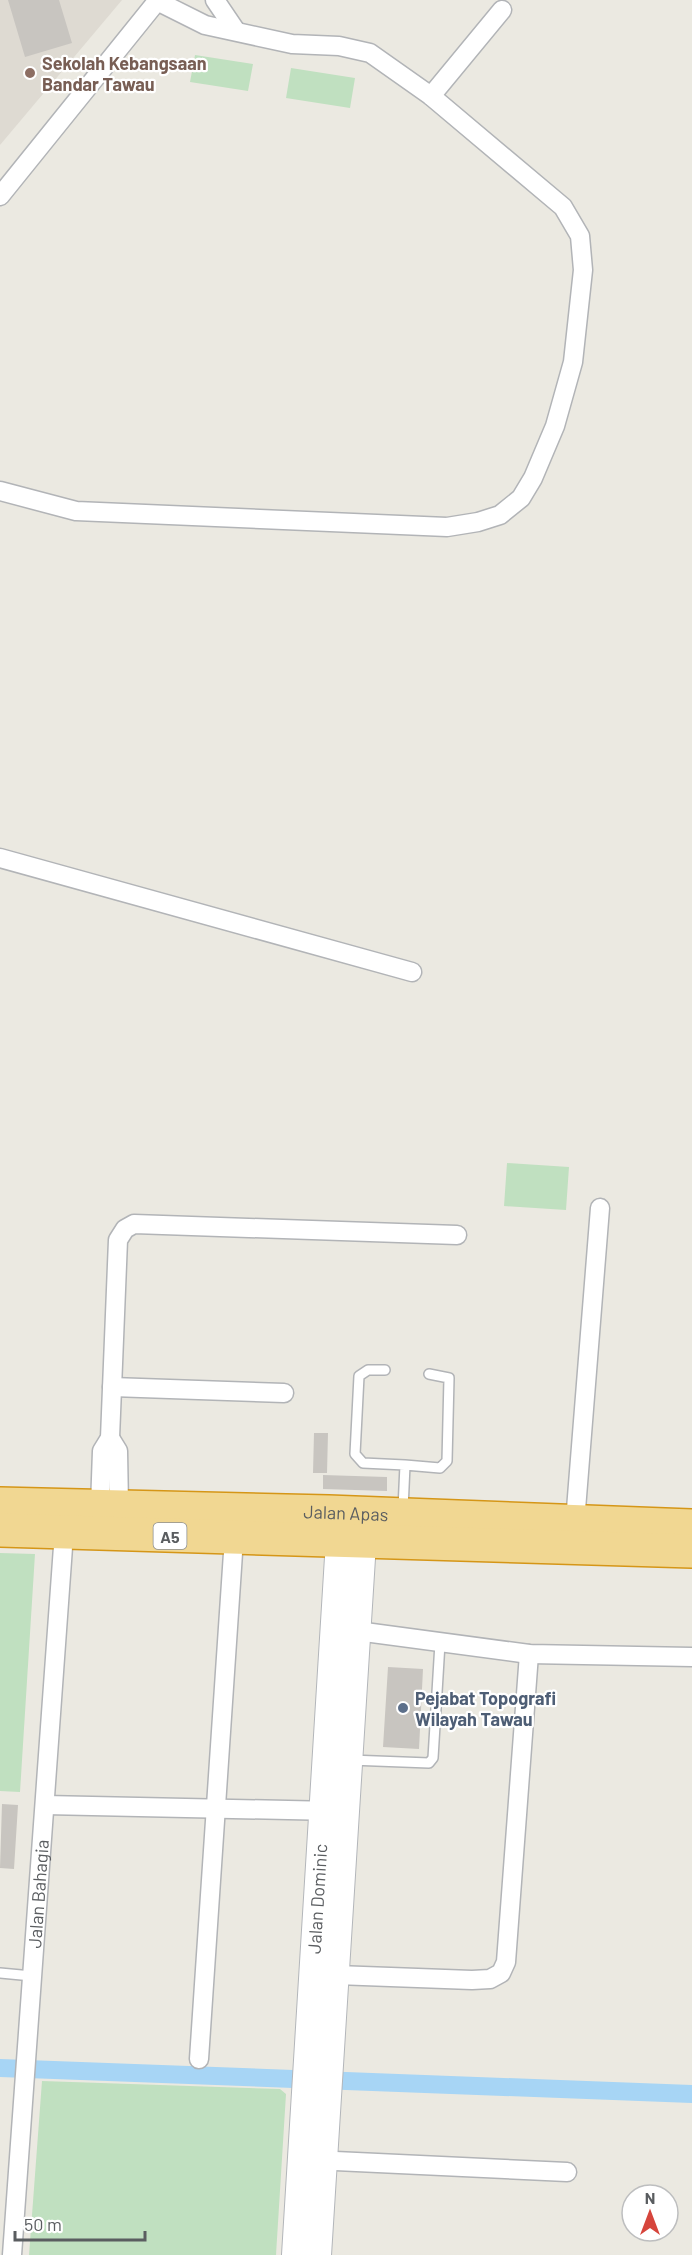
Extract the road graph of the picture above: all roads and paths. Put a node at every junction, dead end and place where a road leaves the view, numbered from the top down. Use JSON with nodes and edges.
{"nodes":[{"id":1,"x":214,"y":0,"type":"edge"},
{"id":2,"x":157,"y":1,"type":"edge"},
{"id":3,"x":502,"y":10,"type":"dead end"},
{"id":4,"x":236,"y":31,"type":"junction"},
{"id":5,"x":431,"y":96,"type":"junction"},
{"id":6,"x":0,"y":196,"type":"edge"},
{"id":7,"x":0,"y":491,"type":"edge"},
{"id":8,"x":0,"y":858,"type":"edge"},
{"id":9,"x":412,"y":972,"type":"dead end"},
{"id":10,"x":600,"y":1208,"type":"dead end"},
{"id":11,"x":457,"y":1235,"type":"dead end"},
{"id":12,"x":385,"y":1370,"type":"dead end"},
{"id":13,"x":429,"y":1374,"type":"dead end"},
{"id":14,"x":112,"y":1387,"type":"junction"},
{"id":15,"x":284,"y":1393,"type":"dead end"},
{"id":16,"x":405,"y":1465,"type":"junction"},
{"id":17,"x":0,"y":1504,"type":"edge"},
{"id":18,"x":109,"y":1506,"type":"junction"},
{"id":19,"x":403,"y":1517,"type":"junction"},
{"id":20,"x":575,"y":1522,"type":"junction"},
{"id":21,"x":692,"y":1526,"type":"edge"},
{"id":22,"x":0,"y":1530,"type":"edge"},
{"id":23,"x":344,"y":1532,"type":"junction"},
{"id":24,"x":64,"y":1533,"type":"junction"},
{"id":25,"x":234,"y":1538,"type":"junction"},
{"id":26,"x":692,"y":1551,"type":"edge"},
{"id":27,"x":357,"y":1631,"type":"junction"},
{"id":28,"x":440,"y":1643,"type":"junction"},
{"id":29,"x":528,"y":1654,"type":"junction"},
{"id":30,"x":692,"y":1657,"type":"edge"},
{"id":31,"x":350,"y":1760,"type":"junction"},
{"id":32,"x":45,"y":1805,"type":"junction"},
{"id":33,"x":216,"y":1809,"type":"junction"},
{"id":34,"x":334,"y":1811,"type":"junction"},
{"id":35,"x":0,"y":1973,"type":"edge"},
{"id":36,"x":336,"y":1975,"type":"junction"},
{"id":37,"x":32,"y":1976,"type":"junction"},
{"id":38,"x":199,"y":2059,"type":"dead end"},
{"id":39,"x":319,"y":2063,"type":"junction"},
{"id":40,"x":313,"y":2160,"type":"junction"},
{"id":41,"x":567,"y":2172,"type":"dead end"},
{"id":42,"x":12,"y":2255,"type":"edge"},
{"id":43,"x":295,"y":2255,"type":"edge"},
{"id":44,"x":318,"y":2255,"type":"edge"}],
"edges":[{"from":1,"to":4,"type":"street"},
{"from":2,"to":4,"type":"street"},
{"from":2,"to":6,"type":"street"},
{"from":3,"to":5,"type":"street"},
{"from":4,"to":5,"type":"street"},
{"from":5,"to":7,"type":"street"},
{"from":8,"to":9,"type":"street"},
{"from":10,"to":20,"type":"street"},
{"from":11,"to":14,"type":"street"},
{"from":12,"to":16,"type":"lane"},
{"from":13,"to":16,"type":"lane"},
{"from":14,"to":15,"type":"street"},
{"from":14,"to":18,"type":"street"},
{"from":16,"to":19,"type":"lane"},
{"from":17,"to":18,"type":"highway","name":"Jalan Apas","number":"A5"},
{"from":18,"to":23,"type":"highway","name":"Jalan Apas","number":"A5"},
{"from":19,"to":20,"type":"highway","name":"Jalan Apas","number":"A5"},
{"from":19,"to":23,"type":"highway","name":"Jalan Apas","number":"A5"},
{"from":20,"to":21,"type":"highway","name":"Jalan Apas","number":"A5"},
{"from":22,"to":24,"type":"highway","name":"Jalan Apas","number":"A5"},
{"from":23,"to":25,"type":"highway","name":"Jalan Apas","number":"A5"},
{"from":23,"to":26,"type":"highway","name":"Jalan Apas","number":"A5"},
{"from":23,"to":27,"type":"street","name":"Jalan Dominic"},
{"from":23,"to":34,"type":"street","name":"Jalan Dominic"},
{"from":24,"to":25,"type":"highway","name":"Jalan Apas","number":"A5"},
{"from":24,"to":32,"type":"street","name":"Jalan Bahagia"},
{"from":25,"to":33,"type":"street"},
{"from":27,"to":28,"type":"street"},
{"from":27,"to":31,"type":"street","name":"Jalan Dominic"},
{"from":28,"to":29,"type":"street"},
{"from":28,"to":31,"type":"lane"},
{"from":29,"to":30,"type":"street"},
{"from":29,"to":36,"type":"street"},
{"from":31,"to":34,"type":"street","name":"Jalan Dominic"},
{"from":32,"to":33,"type":"street"},
{"from":32,"to":37,"type":"street","name":"Jalan Bahagia"},
{"from":33,"to":34,"type":"street"},
{"from":33,"to":38,"type":"street"},
{"from":34,"to":36,"type":"street","name":"Jalan Dominic"},
{"from":34,"to":39,"type":"street","name":"Jalan Dominic"},
{"from":35,"to":37,"type":"lane"},
{"from":36,"to":39,"type":"street","name":"Jalan Dominic"},
{"from":37,"to":42,"type":"street","name":"Jalan Bahagia"},
{"from":39,"to":40,"type":"street","name":"Jalan Dominic"},
{"from":40,"to":41,"type":"street"},
{"from":40,"to":43,"type":"street","name":"Jalan Dominic"},
{"from":40,"to":44,"type":"street","name":"Jalan Dominic"}]}
